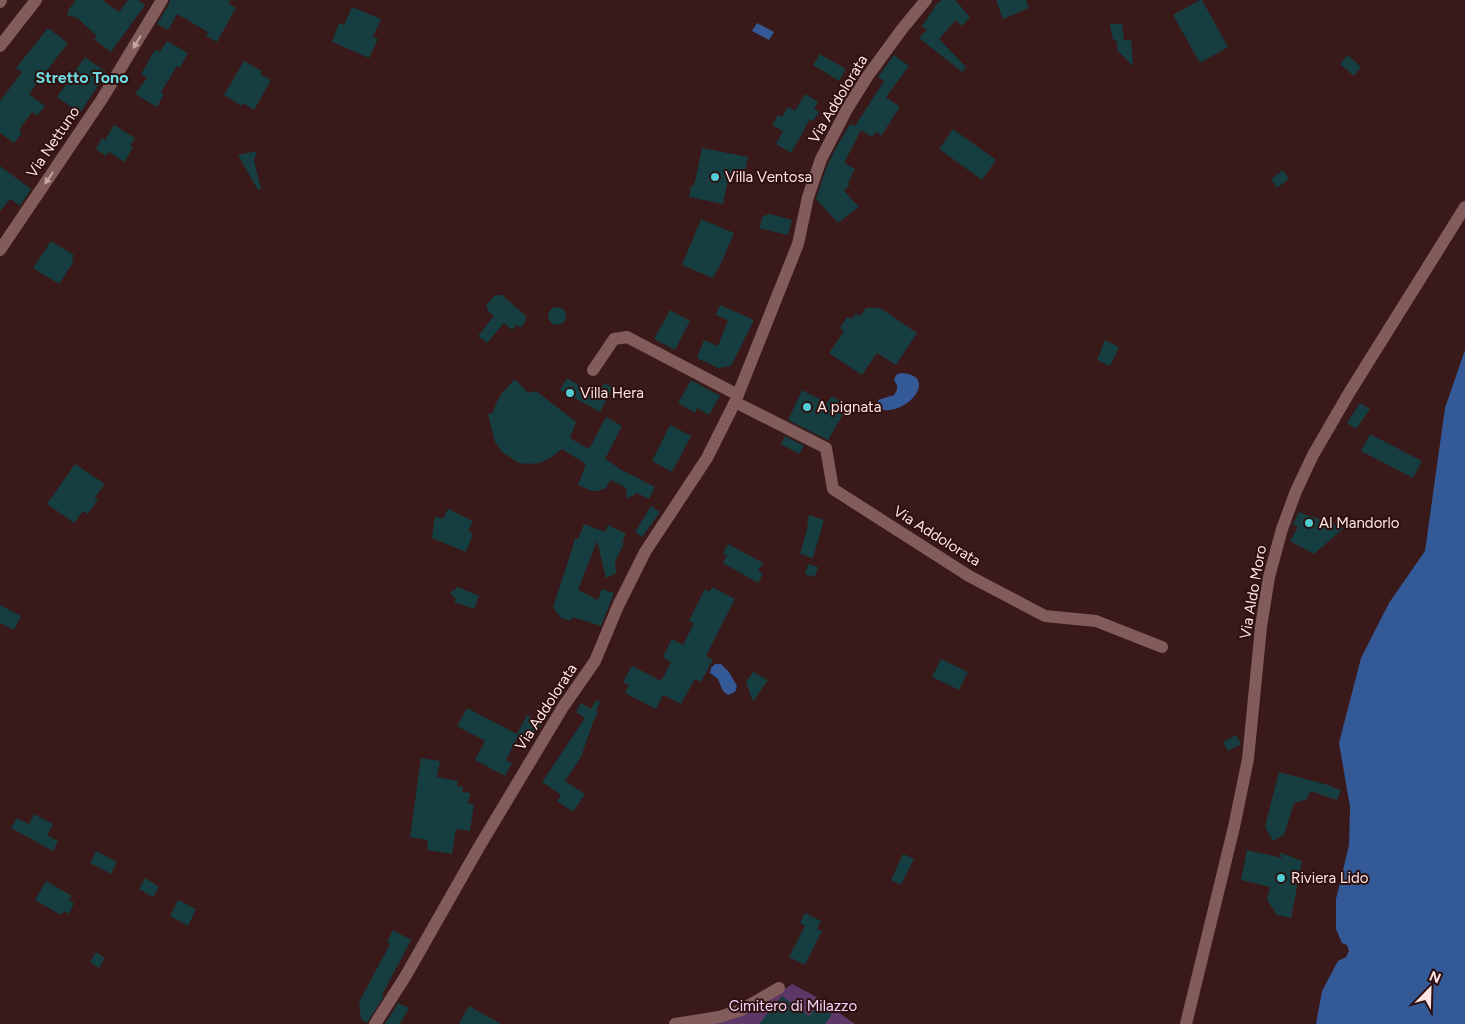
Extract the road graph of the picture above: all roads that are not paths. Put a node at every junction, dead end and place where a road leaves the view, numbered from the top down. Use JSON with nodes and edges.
{"nodes":[{"id":1,"x":36,"y":0,"type":"edge"},
{"id":2,"x":162,"y":0,"type":"edge"},
{"id":3,"x":926,"y":0,"type":"edge"},
{"id":4,"x":0,"y":46,"type":"edge"},
{"id":5,"x":1465,"y":208,"type":"edge"},
{"id":6,"x":0,"y":250,"type":"edge"},
{"id":7,"x":593,"y":370,"type":"dead end"},
{"id":8,"x":736,"y":399,"type":"junction"},
{"id":9,"x":1162,"y":647,"type":"dead end"},
{"id":10,"x":779,"y":988,"type":"dead end"},
{"id":11,"x":375,"y":1024,"type":"edge"},
{"id":12,"x":675,"y":1024,"type":"edge"},
{"id":13,"x":1186,"y":1024,"type":"edge"}],
"edges":[{"from":1,"to":4,"type":"street"},
{"from":2,"to":6,"type":"street","name":"Via Nettuno","one_way":true},
{"from":3,"to":8,"type":"street","name":"Via Addolorata"},
{"from":5,"to":13,"type":"street","name":"Via Aldo Moro"},
{"from":7,"to":8,"type":"street","name":"Via Addolorata"},
{"from":8,"to":9,"type":"street","name":"Via Addolorata"},
{"from":8,"to":11,"type":"street","name":"Via Addolorata"},
{"from":10,"to":12,"type":"street"}]}
